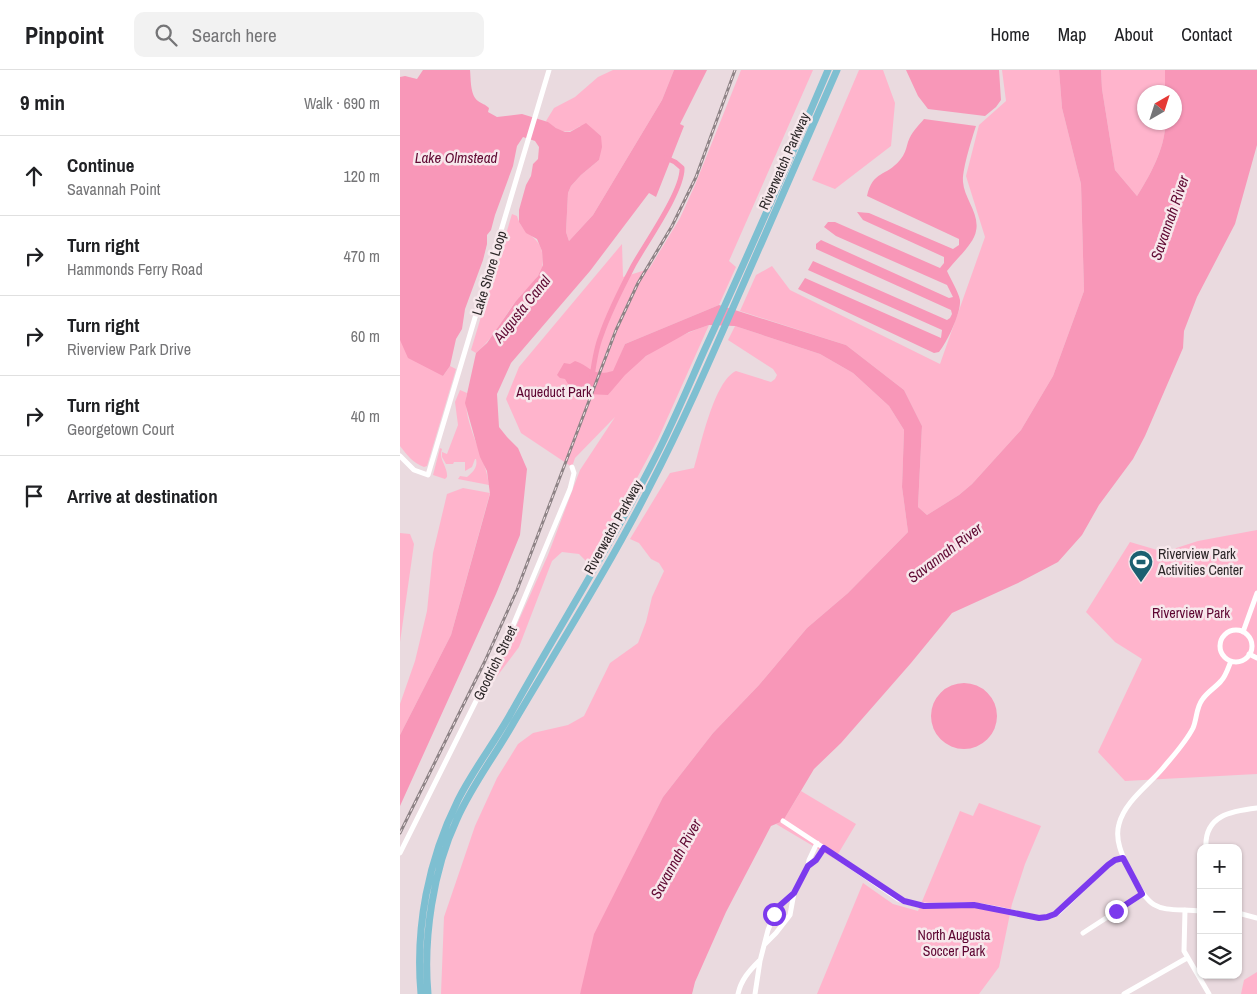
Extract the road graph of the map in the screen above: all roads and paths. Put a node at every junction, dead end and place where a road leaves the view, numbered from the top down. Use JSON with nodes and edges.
{"nodes":[{"id":1,"x":549,"y":70,"type":"edge"},
{"id":2,"x":828,"y":70,"type":"edge"},
{"id":3,"x":837,"y":70,"type":"edge"},
{"id":4,"x":400,"y":456,"type":"edge"},
{"id":5,"x":572,"y":467,"type":"dead end"},
{"id":6,"x":1257,"y":593,"type":"edge"},
{"id":7,"x":1242,"y":632,"type":"junction"},
{"id":8,"x":1249,"y":654,"type":"junction"},
{"id":9,"x":1257,"y":658,"type":"edge"},
{"id":10,"x":1231,"y":661,"type":"junction"},
{"id":11,"x":1257,"y":808,"type":"edge"},
{"id":12,"x":783,"y":822,"type":"dead end"},
{"id":13,"x":817,"y":843,"type":"junction"},
{"id":14,"x":1206,"y":844,"type":"edge"},
{"id":15,"x":824,"y":848,"type":"junction"},
{"id":16,"x":400,"y":853,"type":"edge"},
{"id":17,"x":1123,"y":858,"type":"junction"},
{"id":18,"x":808,"y":866,"type":"junction"},
{"id":19,"x":794,"y":893,"type":"junction"},
{"id":20,"x":1142,"y":894,"type":"junction"},
{"id":21,"x":1186,"y":910,"type":"junction"},
{"id":22,"x":1197,"y":911,"type":"edge"},
{"id":23,"x":1242,"y":914,"type":"edge"},
{"id":24,"x":1257,"y":918,"type":"edge"},
{"id":25,"x":1083,"y":933,"type":"dead end"},
{"id":26,"x":766,"y":944,"type":"junction"},
{"id":27,"x":1187,"y":958,"type":"junction"},
{"id":28,"x":760,"y":960,"type":"junction"},
{"id":29,"x":421,"y":994,"type":"edge"},
{"id":30,"x":428,"y":994,"type":"edge"},
{"id":31,"x":738,"y":994,"type":"edge"},
{"id":32,"x":755,"y":994,"type":"edge"},
{"id":33,"x":1124,"y":994,"type":"edge"},
{"id":34,"x":1209,"y":994,"type":"edge"}],
"edges":[{"from":1,"to":4,"type":"street","name":"Lake Shore Loop"},
{"from":2,"to":29,"type":"main road","name":"Riverwatch Parkway"},
{"from":3,"to":30,"type":"main road","name":"Riverwatch Parkway"},
{"from":5,"to":16,"type":"street","name":"Goodrich Street"},
{"from":6,"to":7,"type":"street"},
{"from":7,"to":8,"type":"street"},
{"from":7,"to":10,"type":"street"},
{"from":8,"to":9,"type":"street"},
{"from":8,"to":10,"type":"street"},
{"from":10,"to":17,"type":"street"},
{"from":11,"to":14,"type":"street"},
{"from":12,"to":13,"type":"street"},
{"from":13,"to":15,"type":"street"},
{"from":13,"to":18,"type":"street"},
{"from":15,"to":17,"type":"street"},
{"from":15,"to":18,"type":"street"},
{"from":17,"to":20,"type":"street"},
{"from":18,"to":19,"type":"street"},
{"from":19,"to":26,"type":"street"},
{"from":19,"to":26,"type":"street"},
{"from":20,"to":21,"type":"street"},
{"from":20,"to":25,"type":"street"},
{"from":21,"to":22,"type":"street"},
{"from":21,"to":27,"type":"street"},
{"from":23,"to":24,"type":"street"},
{"from":26,"to":28,"type":"street"},
{"from":27,"to":33,"type":"street"},
{"from":27,"to":34,"type":"street"},
{"from":28,"to":31,"type":"street"},
{"from":28,"to":32,"type":"street"}]}
